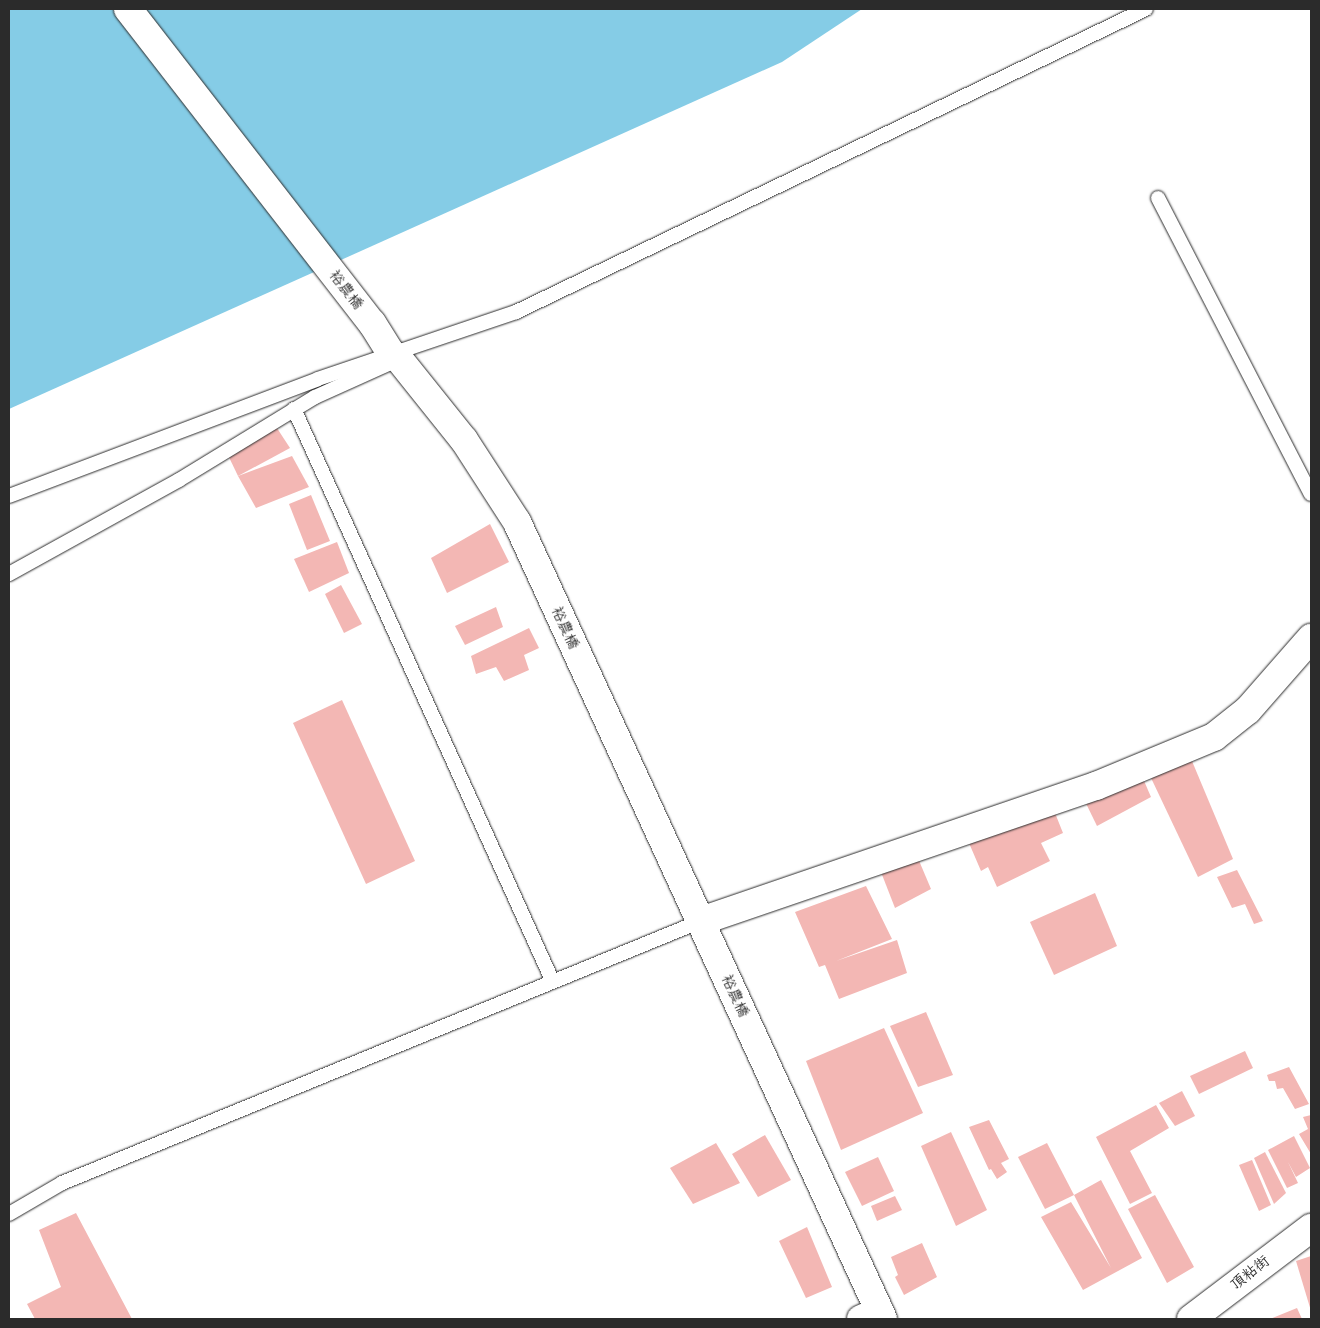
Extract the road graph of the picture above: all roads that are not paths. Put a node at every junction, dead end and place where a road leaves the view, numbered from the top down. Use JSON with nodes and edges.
{"nodes":[{"id":1,"x":128,"y":9,"type":"edge"},
{"id":2,"x":1146,"y":9,"type":"edge"},
{"id":3,"x":1158,"y":198,"type":"dead end"},
{"id":4,"x":395,"y":356,"type":"junction"},
{"id":5,"x":294,"y":409,"type":"junction"},
{"id":6,"x":1311,"y":494,"type":"edge"},
{"id":7,"x":9,"y":496,"type":"edge"},
{"id":8,"x":9,"y":574,"type":"edge"},
{"id":9,"x":1311,"y":638,"type":"edge"},
{"id":10,"x":700,"y":921,"type":"junction"},
{"id":11,"x":552,"y":980,"type":"junction"},
{"id":12,"x":9,"y":1214,"type":"edge"},
{"id":13,"x":1311,"y":1228,"type":"edge"},
{"id":14,"x":874,"y":1317,"type":"edge"},
{"id":15,"x":1190,"y":1319,"type":"edge"}],
"edges":[{"from":1,"to":4,"type":"street","name":"裕農橋"},
{"from":2,"to":4,"type":"lane"},
{"from":3,"to":6,"type":"lane"},
{"from":4,"to":5,"type":"lane"},
{"from":4,"to":7,"type":"lane"},
{"from":4,"to":10,"type":"street","name":"裕農橋"},
{"from":5,"to":8,"type":"lane"},
{"from":5,"to":11,"type":"lane"},
{"from":9,"to":10,"type":"street"},
{"from":10,"to":11,"type":"lane"},
{"from":10,"to":14,"type":"street","name":"裕農橋"},
{"from":11,"to":12,"type":"lane"},
{"from":13,"to":15,"type":"street","name":"頂粘街"}]}
